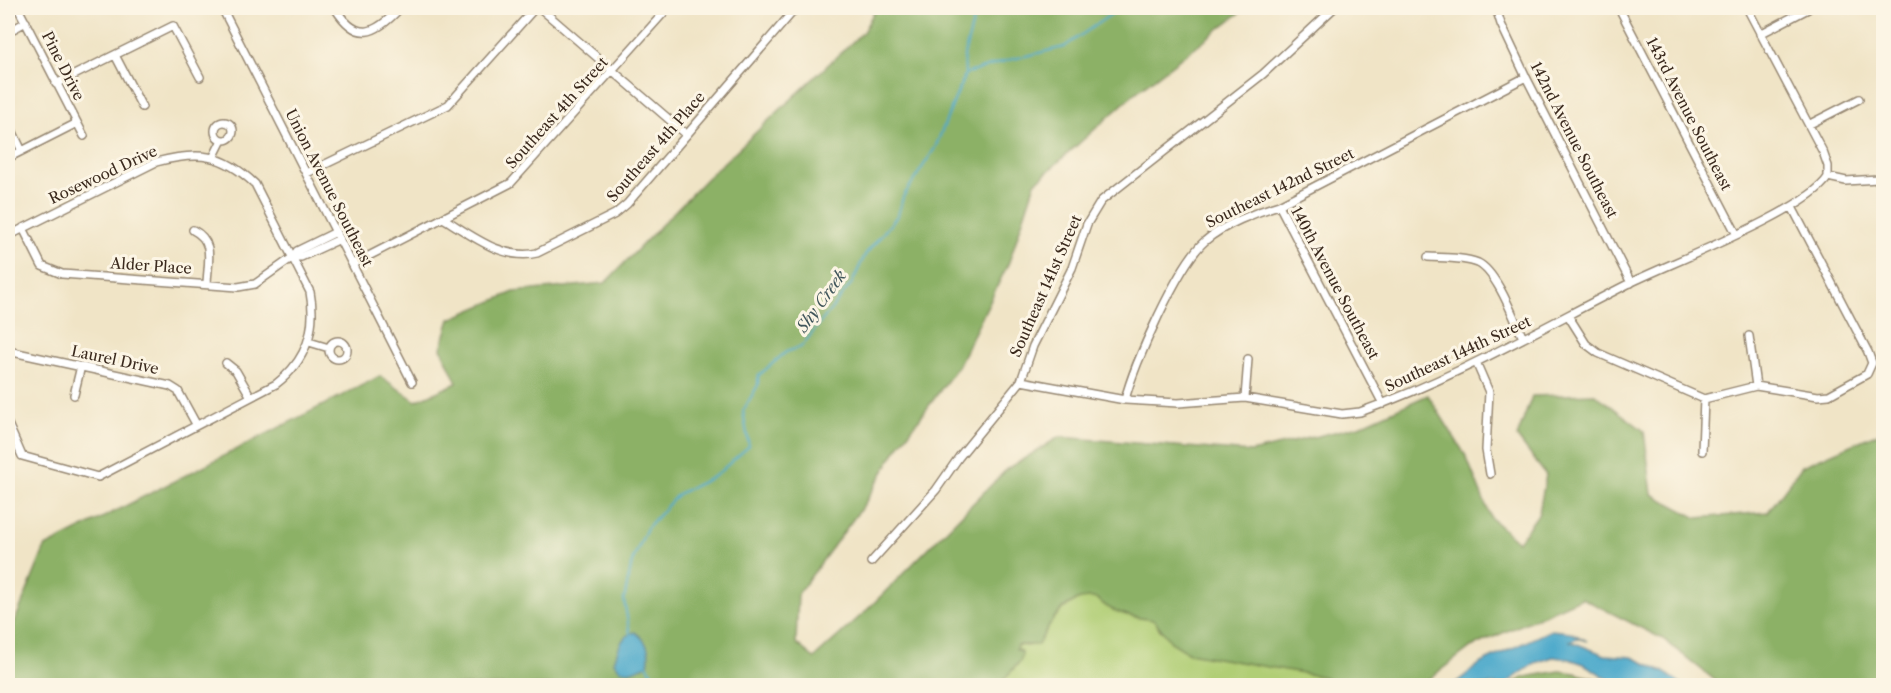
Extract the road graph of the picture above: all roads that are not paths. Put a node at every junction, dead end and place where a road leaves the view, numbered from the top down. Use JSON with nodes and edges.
{"nodes":[{"id":1,"x":18,"y":8,"type":"edge"},
{"id":2,"x":222,"y":8,"type":"edge"},
{"id":3,"x":335,"y":8,"type":"edge"},
{"id":4,"x":400,"y":8,"type":"edge"},
{"id":5,"x":535,"y":8,"type":"edge"},
{"id":6,"x":540,"y":8,"type":"edge"},
{"id":7,"x":668,"y":8,"type":"edge"},
{"id":8,"x":796,"y":8,"type":"edge"},
{"id":9,"x":1334,"y":8,"type":"edge"},
{"id":10,"x":1496,"y":8,"type":"edge"},
{"id":11,"x":1619,"y":8,"type":"edge"},
{"id":12,"x":1747,"y":8,"type":"edge"},
{"id":13,"x":1808,"y":9,"type":"edge"},
{"id":14,"x":26,"y":22,"type":"junction"},
{"id":15,"x":8,"y":32,"type":"edge"},
{"id":16,"x":1760,"y":33,"type":"junction"},
{"id":17,"x":115,"y":56,"type":"junction"},
{"id":18,"x":613,"y":72,"type":"junction"},
{"id":19,"x":200,"y":77,"type":"dead end"},
{"id":20,"x":1527,"y":77,"type":"junction"},
{"id":21,"x":56,"y":84,"type":"junction"},
{"id":22,"x":1858,"y":99,"type":"dead end"},
{"id":23,"x":142,"y":107,"type":"dead end"},
{"id":24,"x":8,"y":122,"type":"edge"},
{"id":25,"x":77,"y":123,"type":"junction"},
{"id":26,"x":1810,"y":124,"type":"junction"},
{"id":27,"x":686,"y":134,"type":"junction"},
{"id":28,"x":84,"y":136,"type":"dead end"},
{"id":29,"x":222,"y":140,"type":"dead end"},
{"id":30,"x":22,"y":151,"type":"junction"},
{"id":31,"x":214,"y":156,"type":"junction"},
{"id":32,"x":8,"y":158,"type":"edge"},
{"id":33,"x":307,"y":173,"type":"junction"},
{"id":34,"x":1828,"y":177,"type":"junction"},
{"id":35,"x":1884,"y":185,"type":"edge"},
{"id":36,"x":1279,"y":205,"type":"junction"},
{"id":37,"x":1792,"y":207,"type":"junction"},
{"id":38,"x":443,"y":218,"type":"junction"},
{"id":39,"x":23,"y":228,"type":"junction"},
{"id":40,"x":193,"y":230,"type":"dead end"},
{"id":41,"x":1736,"y":234,"type":"junction"},
{"id":42,"x":338,"y":235,"type":"junction"},
{"id":43,"x":8,"y":236,"type":"edge"},
{"id":44,"x":293,"y":257,"type":"junction"},
{"id":45,"x":1428,"y":257,"type":"dead end"},
{"id":46,"x":353,"y":264,"type":"junction"},
{"id":47,"x":207,"y":283,"type":"junction"},
{"id":48,"x":1631,"y":283,"type":"junction"},
{"id":49,"x":1569,"y":317,"type":"junction"},
{"id":50,"x":1749,"y":336,"type":"dead end"},
{"id":51,"x":1523,"y":338,"type":"junction"},
{"id":52,"x":309,"y":342,"type":"junction"},
{"id":53,"x":329,"y":348,"type":"dead end"},
{"id":54,"x":8,"y":351,"type":"edge"},
{"id":55,"x":1248,"y":359,"type":"dead end"},
{"id":56,"x":1476,"y":362,"type":"junction"},
{"id":57,"x":226,"y":363,"type":"dead end"},
{"id":58,"x":81,"y":366,"type":"junction"},
{"id":59,"x":1021,"y":381,"type":"junction"},
{"id":60,"x":412,"y":382,"type":"dead end"},
{"id":61,"x":1756,"y":386,"type":"junction"},
{"id":62,"x":74,"y":395,"type":"dead end"},
{"id":63,"x":251,"y":397,"type":"junction"},
{"id":64,"x":1245,"y":398,"type":"junction"},
{"id":65,"x":1704,"y":399,"type":"junction"},
{"id":66,"x":1125,"y":400,"type":"junction"},
{"id":67,"x":1383,"y":404,"type":"junction"},
{"id":68,"x":8,"y":424,"type":"edge"},
{"id":69,"x":196,"y":424,"type":"junction"},
{"id":70,"x":1702,"y":451,"type":"dead end"},
{"id":71,"x":1490,"y":474,"type":"dead end"},
{"id":72,"x":871,"y":562,"type":"dead end"}],
"edges":[{"from":1,"to":14,"type":"street","name":"Pine Drive"},
{"from":2,"to":33,"type":"street","name":"Union Avenue Southeast"},
{"from":3,"to":4,"type":"street"},
{"from":5,"to":33,"type":"street"},
{"from":6,"to":18,"type":"street"},
{"from":7,"to":18,"type":"street","name":"Southeast 4th Street"},
{"from":8,"to":27,"type":"street","name":"Southeast 4th Place"},
{"from":9,"to":59,"type":"street","name":"Southeast 141st Street"},
{"from":10,"to":20,"type":"street","name":"142nd Avenue Southeast"},
{"from":11,"to":41,"type":"street","name":"143rd Avenue Southeast"},
{"from":12,"to":16,"type":"street"},
{"from":13,"to":16,"type":"street"},
{"from":14,"to":15,"type":"street"},
{"from":14,"to":21,"type":"street","name":"Pine Drive"},
{"from":16,"to":26,"type":"street"},
{"from":17,"to":19,"type":"street"},
{"from":17,"to":21,"type":"street"},
{"from":17,"to":23,"type":"street"},
{"from":18,"to":27,"type":"street"},
{"from":18,"to":38,"type":"street","name":"Southeast 4th Street"},
{"from":20,"to":36,"type":"street","name":"Southeast 142nd Street"},
{"from":20,"to":48,"type":"street","name":"142nd Avenue Southeast"},
{"from":21,"to":25,"type":"street","name":"Pine Drive"},
{"from":22,"to":26,"type":"street"},
{"from":24,"to":30,"type":"street"},
{"from":25,"to":28,"type":"street","name":"Pine Drive"},
{"from":25,"to":30,"type":"street"},
{"from":26,"to":34,"type":"street"},
{"from":27,"to":38,"type":"street","name":"Southeast 4th Place"},
{"from":29,"to":31,"type":"street"},
{"from":30,"to":32,"type":"street"},
{"from":31,"to":39,"type":"street","name":"Rosewood Drive"},
{"from":31,"to":44,"type":"street"},
{"from":33,"to":42,"type":"street","name":"Union Avenue Southeast"},
{"from":34,"to":35,"type":"street"},
{"from":34,"to":37,"type":"street","name":"Southeast 144th Street"},
{"from":36,"to":66,"type":"street","name":"Southeast 142nd Street"},
{"from":36,"to":67,"type":"street","name":"140th Avenue Southeast"},
{"from":37,"to":41,"type":"street","name":"Southeast 144th Street"},
{"from":37,"to":61,"type":"street"},
{"from":38,"to":46,"type":"street","name":"Southeast 4th Street"},
{"from":39,"to":43,"type":"street","name":"Rosewood Drive"},
{"from":39,"to":47,"type":"street","name":"Alder Place"},
{"from":40,"to":47,"type":"street"},
{"from":41,"to":48,"type":"street","name":"Southeast 144th Street"},
{"from":42,"to":44,"type":"street","name":"Alder Place"},
{"from":42,"to":46,"type":"street","name":"Union Avenue Southeast"},
{"from":44,"to":47,"type":"street","name":"Alder Place"},
{"from":44,"to":52,"type":"street"},
{"from":45,"to":51,"type":"street"},
{"from":46,"to":60,"type":"street","name":"Union Avenue Southeast"},
{"from":48,"to":49,"type":"street","name":"Southeast 144th Street"},
{"from":49,"to":51,"type":"street","name":"Southeast 144th Street"},
{"from":49,"to":65,"type":"street"},
{"from":50,"to":61,"type":"street"},
{"from":51,"to":56,"type":"street","name":"Southeast 144th Street"},
{"from":52,"to":53,"type":"street"},
{"from":52,"to":63,"type":"street"},
{"from":54,"to":58,"type":"street","name":"Laurel Drive"},
{"from":55,"to":64,"type":"street"},
{"from":56,"to":67,"type":"street","name":"Southeast 144th Street"},
{"from":56,"to":71,"type":"street"},
{"from":57,"to":63,"type":"street"},
{"from":58,"to":62,"type":"street"},
{"from":58,"to":69,"type":"street","name":"Laurel Drive"},
{"from":59,"to":66,"type":"street","name":"Southeast 144th Street"},
{"from":59,"to":72,"type":"street","name":"Southeast 141st Street"},
{"from":61,"to":65,"type":"street"},
{"from":63,"to":69,"type":"street"},
{"from":64,"to":66,"type":"street","name":"Southeast 144th Street"},
{"from":64,"to":67,"type":"street","name":"Southeast 144th Street"},
{"from":65,"to":70,"type":"street"},
{"from":68,"to":69,"type":"street"}]}
